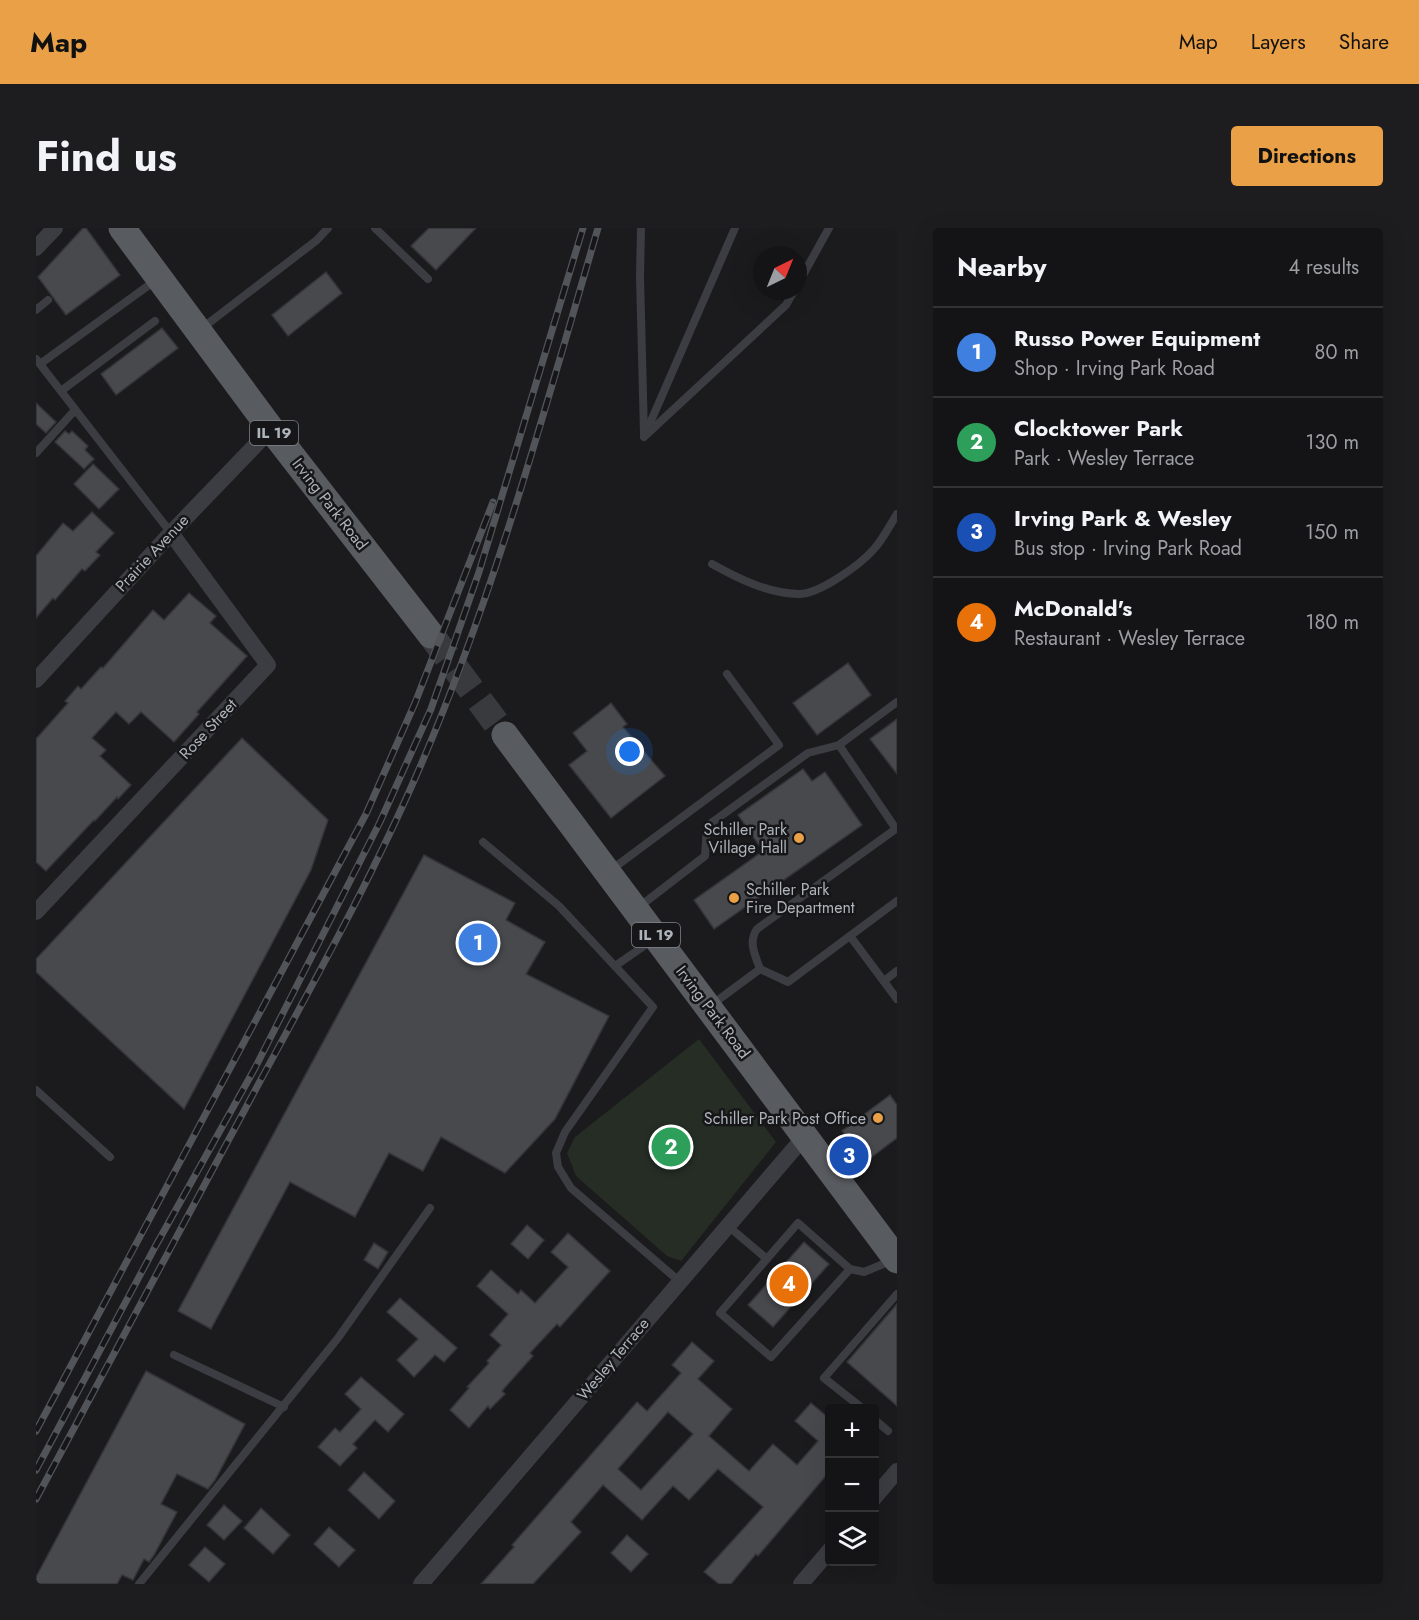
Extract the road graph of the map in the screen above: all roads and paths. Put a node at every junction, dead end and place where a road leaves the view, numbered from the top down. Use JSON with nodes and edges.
{"nodes":[{"id":1,"x":55,"y":228,"type":"edge"},
{"id":2,"x":122,"y":228,"type":"edge"},
{"id":3,"x":328,"y":228,"type":"edge"},
{"id":4,"x":375,"y":228,"type":"edge"},
{"id":5,"x":641,"y":228,"type":"edge"},
{"id":6,"x":735,"y":228,"type":"edge"},
{"id":7,"x":829,"y":228,"type":"edge"},
{"id":8,"x":36,"y":248,"type":"edge"},
{"id":9,"x":807,"y":268,"type":"edge"},
{"id":10,"x":159,"y":278,"type":"junction"},
{"id":11,"x":428,"y":279,"type":"dead end"},
{"id":12,"x":48,"y":300,"type":"dead end"},
{"id":13,"x":789,"y":300,"type":"edge"},
{"id":14,"x":36,"y":310,"type":"edge"},
{"id":15,"x":155,"y":321,"type":"dead end"},
{"id":16,"x":198,"y":331,"type":"junction"},
{"id":17,"x":38,"y":362,"type":"edge"},
{"id":18,"x":61,"y":391,"type":"junction"},
{"id":19,"x":75,"y":410,"type":"junction"},
{"id":20,"x":271,"y":429,"type":"junction"},
{"id":21,"x":644,"y":437,"type":"junction"},
{"id":22,"x":36,"y":453,"type":"edge"},
{"id":23,"x":897,"y":514,"type":"edge"},
{"id":24,"x":171,"y":533,"type":"junction"},
{"id":25,"x":712,"y":564,"type":"dead end"},
{"id":26,"x":431,"y":635,"type":"tunnel mouth"},
{"id":27,"x":727,"y":674,"type":"dead end"},
{"id":28,"x":36,"y":680,"type":"edge"},
{"id":29,"x":897,"y":702,"type":"edge"},
{"id":30,"x":505,"y":735,"type":"tunnel mouth"},
{"id":31,"x":839,"y":745,"type":"junction"},
{"id":32,"x":895,"y":830,"type":"edge"},
{"id":33,"x":483,"y":842,"type":"dead end"},
{"id":34,"x":897,"y":842,"type":"edge"},
{"id":35,"x":608,"y":872,"type":"junction"},
{"id":36,"x":897,"y":901,"type":"edge"},
{"id":37,"x":636,"y":910,"type":"junction"},
{"id":38,"x":36,"y":912,"type":"edge"},
{"id":39,"x":850,"y":936,"type":"junction"},
{"id":40,"x":656,"y":937,"type":"junction"},
{"id":41,"x":615,"y":966,"type":"junction"},
{"id":42,"x":760,"y":969,"type":"junction"},
{"id":43,"x":897,"y":971,"type":"edge"},
{"id":44,"x":884,"y":981,"type":"junction"},
{"id":45,"x":897,"y":999,"type":"edge"},
{"id":46,"x":709,"y":1006,"type":"junction"},
{"id":47,"x":36,"y":1090,"type":"edge"},
{"id":48,"x":805,"y":1136,"type":"junction"},
{"id":49,"x":110,"y":1157,"type":"dead end"},
{"id":50,"x":430,"y":1208,"type":"dead end"},
{"id":51,"x":728,"y":1226,"type":"junction"},
{"id":52,"x":767,"y":1259,"type":"junction"},
{"id":53,"x":896,"y":1259,"type":"edge"},
{"id":54,"x":850,"y":1269,"type":"junction"},
{"id":55,"x":679,"y":1281,"type":"junction"},
{"id":56,"x":897,"y":1294,"type":"edge"},
{"id":57,"x":174,"y":1355,"type":"dead end"},
{"id":58,"x":857,"y":1404,"type":"edge"},
{"id":59,"x":284,"y":1407,"type":"junction"},
{"id":60,"x":879,"y":1423,"type":"edge"},
{"id":61,"x":888,"y":1431,"type":"dead end"},
{"id":62,"x":897,"y":1472,"type":"edge"},
{"id":63,"x":879,"y":1492,"type":"edge"},
{"id":64,"x":825,"y":1556,"type":"edge"},
{"id":65,"x":139,"y":1584,"type":"edge"},
{"id":66,"x":422,"y":1584,"type":"edge"},
{"id":67,"x":801,"y":1584,"type":"edge"}],
"edges":[{"from":1,"to":8,"type":"street"},
{"from":2,"to":10,"type":"main road","name":"Irving Park Road","number":"IL 19"},
{"from":3,"to":16,"type":"lane"},
{"from":4,"to":11,"type":"lane"},
{"from":5,"to":21,"type":"lane"},
{"from":6,"to":21,"type":"lane"},
{"from":7,"to":9,"type":"lane"},
{"from":10,"to":16,"type":"main road","name":"Irving Park Road","number":"IL 19"},
{"from":10,"to":17,"type":"lane"},
{"from":12,"to":14,"type":"lane"},
{"from":13,"to":21,"type":"lane"},
{"from":15,"to":18,"type":"lane"},
{"from":16,"to":20,"type":"main road","name":"Irving Park Road","number":"IL 19"},
{"from":17,"to":18,"type":"lane"},
{"from":18,"to":19,"type":"lane"},
{"from":19,"to":22,"type":"lane"},
{"from":19,"to":24,"type":"lane"},
{"from":20,"to":24,"type":"street","name":"Prairie Avenue"},
{"from":20,"to":26,"type":"main road","name":"Irving Park Road","number":"IL 19"},
{"from":23,"to":25,"type":"lane"},
{"from":24,"to":28,"type":"street","name":"Prairie Avenue"},
{"from":24,"to":38,"type":"street","name":"Rose Street"},
{"from":27,"to":35,"type":"lane"},
{"from":29,"to":31,"type":"lane"},
{"from":30,"to":35,"type":"main road","name":"Irving Park Road","number":"IL 19"},
{"from":31,"to":32,"type":"lane"},
{"from":31,"to":37,"type":"lane"},
{"from":32,"to":34,"type":"lane"},
{"from":32,"to":42,"type":"lane"},
{"from":33,"to":41,"type":"lane"},
{"from":35,"to":37,"type":"main road","name":"Irving Park Road","number":"IL 19"},
{"from":36,"to":39,"type":"lane"},
{"from":37,"to":40,"type":"main road","name":"Irving Park Road","number":"IL 19"},
{"from":39,"to":42,"type":"lane"},
{"from":39,"to":44,"type":"lane"},
{"from":40,"to":41,"type":"lane"},
{"from":40,"to":46,"type":"main road","name":"Irving Park Road","number":"IL 19"},
{"from":41,"to":55,"type":"lane"},
{"from":42,"to":46,"type":"lane"},
{"from":43,"to":44,"type":"lane"},
{"from":44,"to":45,"type":"lane"},
{"from":46,"to":48,"type":"main road","name":"Irving Park Road","number":"IL 19"},
{"from":47,"to":49,"type":"lane"},
{"from":48,"to":51,"type":"street","name":"Wesley Terrace"},
{"from":48,"to":53,"type":"main road","name":"Irving Park Road","number":"IL 19"},
{"from":50,"to":59,"type":"lane"},
{"from":51,"to":52,"type":"lane"},
{"from":51,"to":55,"type":"street","name":"Wesley Terrace"},
{"from":52,"to":54,"type":"lane"},
{"from":52,"to":54,"type":"lane"},
{"from":53,"to":54,"type":"lane"},
{"from":55,"to":66,"type":"street","name":"Wesley Terrace"},
{"from":56,"to":58,"type":"lane"},
{"from":57,"to":59,"type":"lane"},
{"from":59,"to":65,"type":"lane"},
{"from":60,"to":61,"type":"lane"},
{"from":62,"to":63,"type":"street"},
{"from":64,"to":67,"type":"street"}]}
